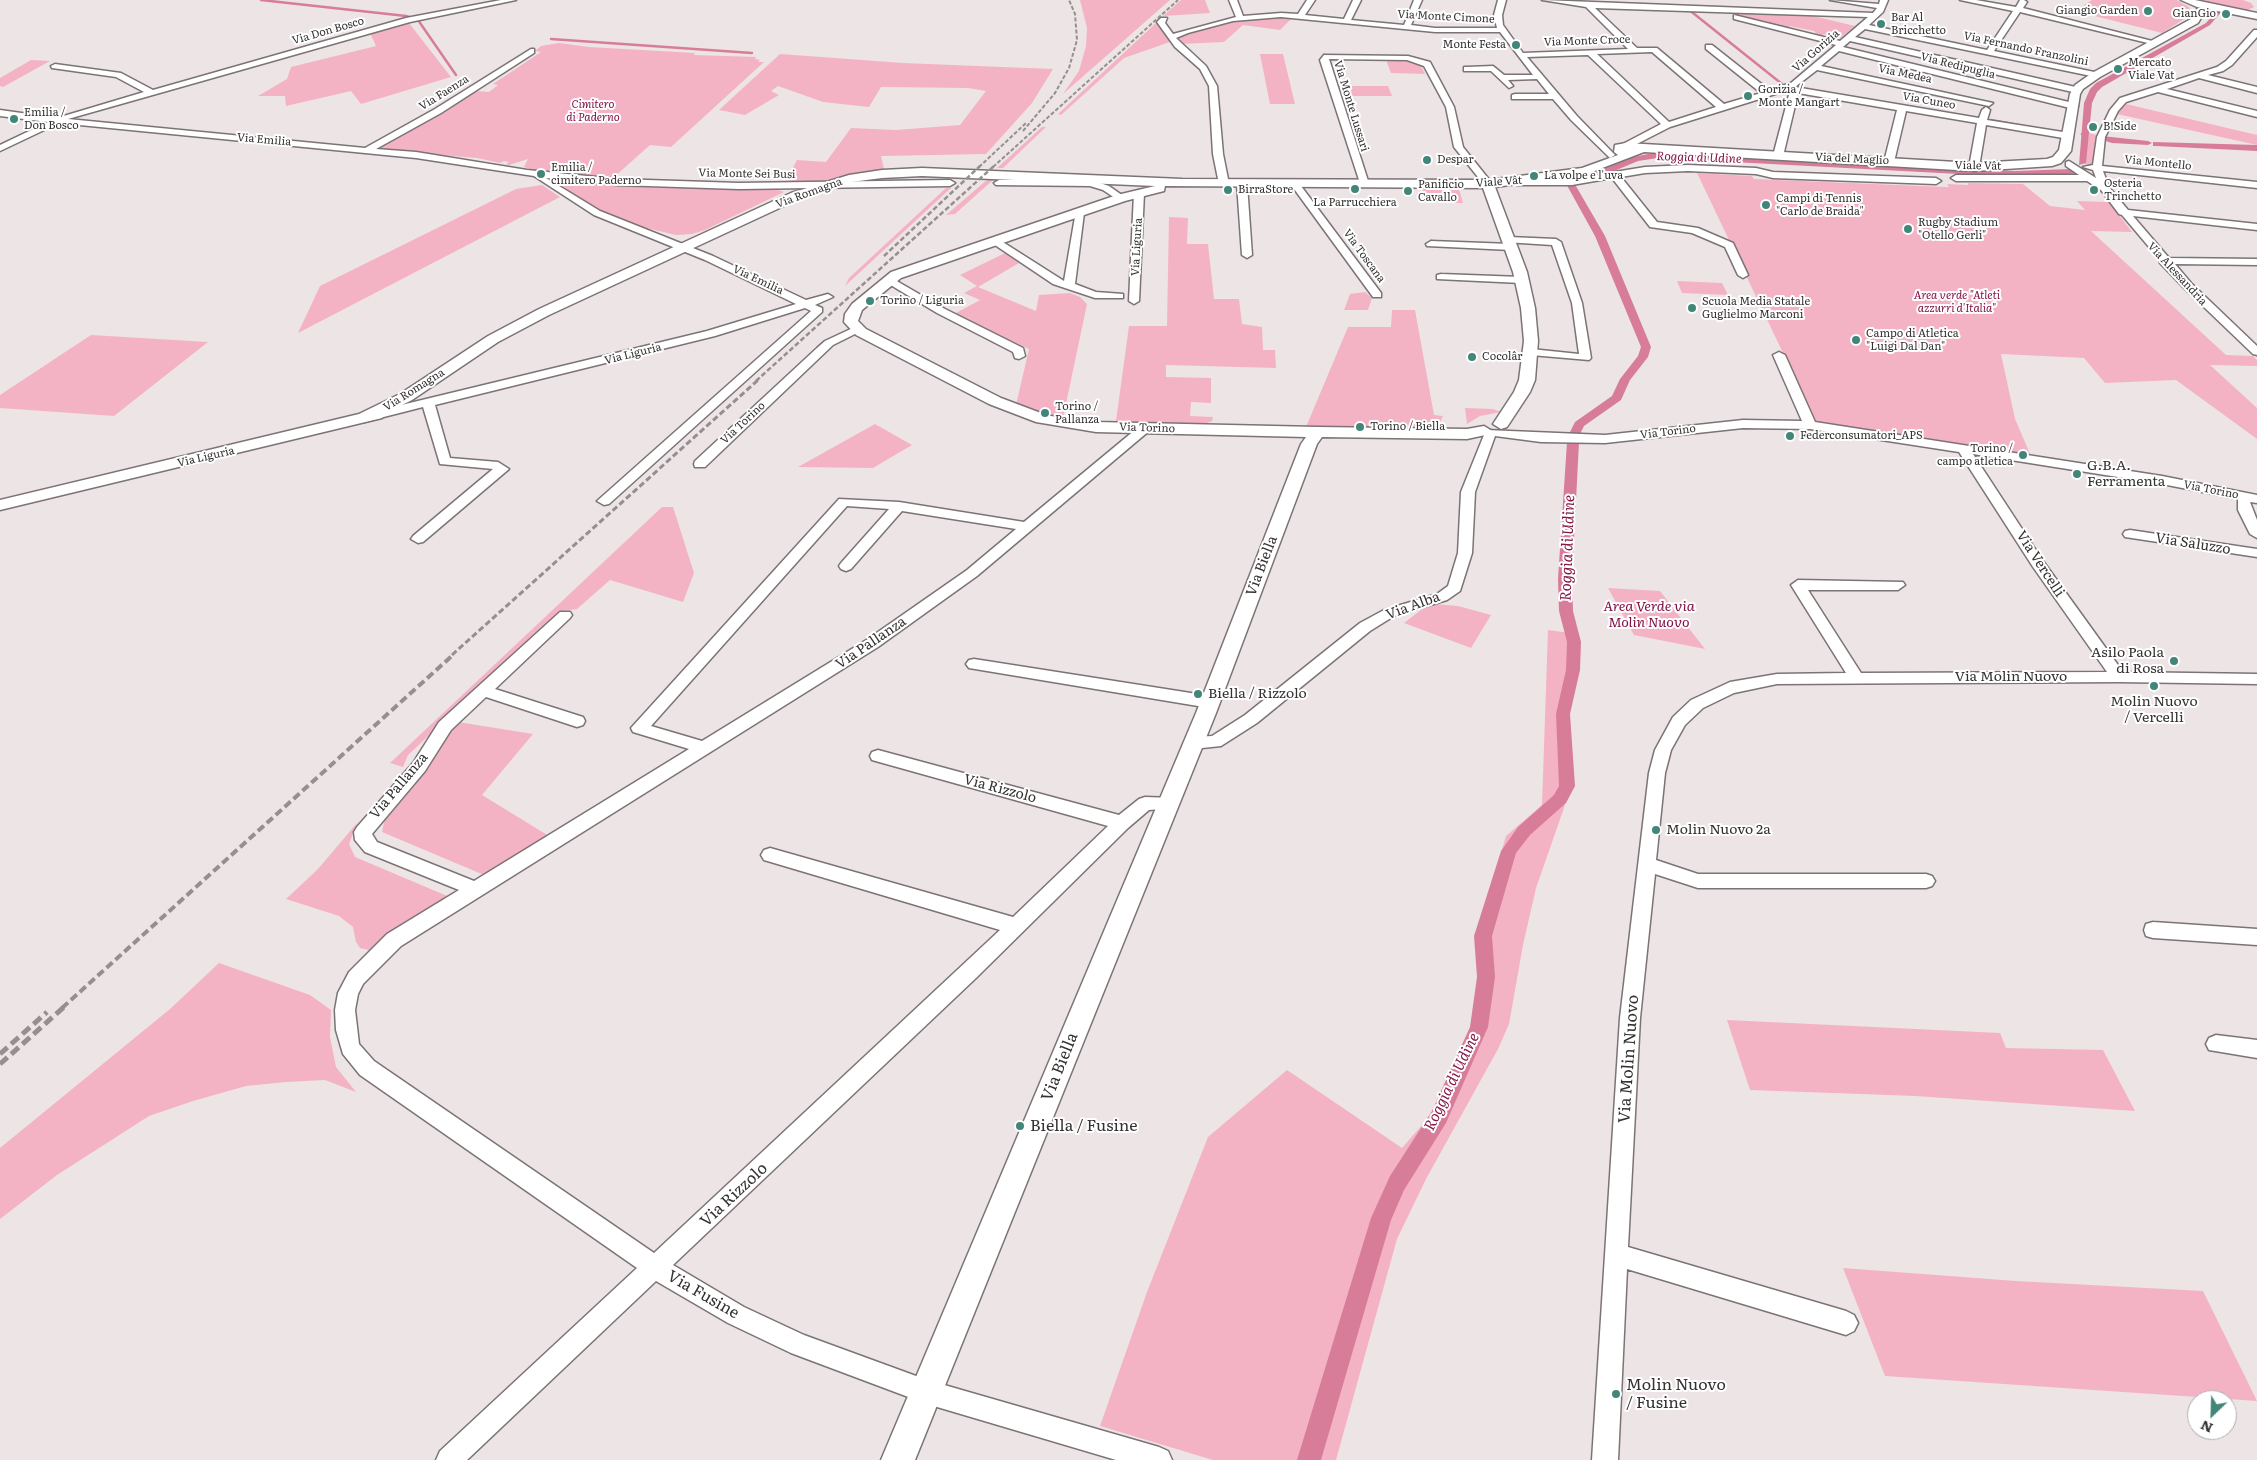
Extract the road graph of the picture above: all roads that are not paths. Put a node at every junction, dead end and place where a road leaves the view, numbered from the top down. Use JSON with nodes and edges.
{"nodes":[{"id":1,"x":512,"y":0,"type":"edge"},
{"id":2,"x":1233,"y":0,"type":"edge"},
{"id":3,"x":1311,"y":0,"type":"edge"},
{"id":4,"x":1357,"y":0,"type":"edge"},
{"id":5,"x":1418,"y":0,"type":"edge"},
{"id":6,"x":1502,"y":0,"type":"edge"},
{"id":7,"x":1546,"y":0,"type":"edge"},
{"id":8,"x":1834,"y":0,"type":"edge"},
{"id":9,"x":1964,"y":0,"type":"edge"},
{"id":10,"x":2025,"y":0,"type":"edge"},
{"id":11,"x":2188,"y":1,"type":"edge"},
{"id":12,"x":1883,"y":3,"type":"edge"},
{"id":13,"x":1589,"y":6,"type":"junction"},
{"id":14,"x":2212,"y":7,"type":"junction"},
{"id":15,"x":1707,"y":9,"type":"junction"},
{"id":16,"x":2019,"y":9,"type":"junction"},
{"id":17,"x":2200,"y":11,"type":"junction"},
{"id":18,"x":2236,"y":11,"type":"junction"},
{"id":19,"x":2257,"y":11,"type":"edge"},
{"id":20,"x":1301,"y":15,"type":"junction"},
{"id":21,"x":1729,"y":15,"type":"junction"},
{"id":22,"x":1874,"y":15,"type":"junction"},
{"id":23,"x":2257,"y":16,"type":"edge"},
{"id":24,"x":1240,"y":18,"type":"junction"},
{"id":25,"x":1164,"y":20,"type":"dead end"},
{"id":26,"x":1347,"y":20,"type":"junction"},
{"id":27,"x":1863,"y":26,"type":"junction"},
{"id":28,"x":1407,"y":27,"type":"junction"},
{"id":29,"x":1737,"y":27,"type":"dead end"},
{"id":30,"x":1502,"y":30,"type":"junction"},
{"id":31,"x":2257,"y":32,"type":"edge"},
{"id":32,"x":1172,"y":37,"type":"junction"},
{"id":33,"x":1842,"y":43,"type":"junction"},
{"id":34,"x":2156,"y":43,"type":"junction"},
{"id":35,"x":1709,"y":47,"type":"dead end"},
{"id":36,"x":531,"y":51,"type":"dead end"},
{"id":37,"x":1635,"y":51,"type":"junction"},
{"id":38,"x":1591,"y":52,"type":"junction"},
{"id":39,"x":1989,"y":53,"type":"junction"},
{"id":40,"x":1520,"y":55,"type":"junction"},
{"id":41,"x":55,"y":66,"type":"dead end"},
{"id":42,"x":1816,"y":67,"type":"junction"},
{"id":43,"x":1467,"y":69,"type":"dead end"},
{"id":44,"x":2096,"y":76,"type":"junction"},
{"id":45,"x":2200,"y":76,"type":"junction"},
{"id":46,"x":1538,"y":77,"type":"junction"},
{"id":47,"x":1502,"y":78,"type":"junction"},
{"id":48,"x":1509,"y":86,"type":"dead end"},
{"id":49,"x":1992,"y":86,"type":"junction"},
{"id":50,"x":1785,"y":88,"type":"junction"},
{"id":51,"x":2156,"y":88,"type":"junction"},
{"id":52,"x":2077,"y":90,"type":"junction"},
{"id":53,"x":2257,"y":90,"type":"edge"},
{"id":54,"x":1794,"y":92,"type":"junction"},
{"id":55,"x":152,"y":93,"type":"junction"},
{"id":56,"x":1768,"y":94,"type":"junction"},
{"id":57,"x":1556,"y":96,"type":"junction"},
{"id":58,"x":1515,"y":98,"type":"dead end"},
{"id":59,"x":1989,"y":103,"type":"junction"},
{"id":60,"x":2074,"y":106,"type":"junction"},
{"id":61,"x":1723,"y":108,"type":"junction"},
{"id":62,"x":1902,"y":108,"type":"junction"},
{"id":63,"x":0,"y":113,"type":"edge"},
{"id":64,"x":2257,"y":114,"type":"edge"},
{"id":65,"x":56,"y":121,"type":"junction"},
{"id":66,"x":1982,"y":121,"type":"junction"},
{"id":67,"x":1667,"y":125,"type":"junction"},
{"id":68,"x":2069,"y":136,"type":"junction"},
{"id":69,"x":0,"y":148,"type":"edge"},
{"id":70,"x":367,"y":150,"type":"junction"},
{"id":71,"x":1621,"y":150,"type":"junction"},
{"id":72,"x":1781,"y":156,"type":"junction"},
{"id":73,"x":1889,"y":162,"type":"junction"},
{"id":74,"x":2063,"y":162,"type":"junction"},
{"id":75,"x":1974,"y":167,"type":"junction"},
{"id":76,"x":2099,"y":173,"type":"junction"},
{"id":77,"x":1614,"y":176,"type":"junction"},
{"id":78,"x":2090,"y":178,"type":"junction"},
{"id":79,"x":547,"y":179,"type":"junction"},
{"id":80,"x":1132,"y":180,"type":"junction"},
{"id":81,"x":1517,"y":182,"type":"junction"},
{"id":82,"x":999,"y":183,"type":"dead end"},
{"id":83,"x":1182,"y":183,"type":"junction"},
{"id":84,"x":950,"y":184,"type":"dead end"},
{"id":85,"x":1224,"y":184,"type":"junction"},
{"id":86,"x":1242,"y":184,"type":"junction"},
{"id":87,"x":1296,"y":184,"type":"junction"},
{"id":88,"x":1364,"y":184,"type":"junction"},
{"id":89,"x":1488,"y":184,"type":"junction"},
{"id":90,"x":2257,"y":185,"type":"edge"},
{"id":91,"x":823,"y":186,"type":"junction"},
{"id":92,"x":2104,"y":188,"type":"junction"},
{"id":93,"x":1139,"y":193,"type":"junction"},
{"id":94,"x":1121,"y":198,"type":"junction"},
{"id":95,"x":1079,"y":212,"type":"junction"},
{"id":96,"x":2122,"y":212,"type":"junction"},
{"id":97,"x":2257,"y":227,"type":"edge"},
{"id":98,"x":715,"y":234,"type":"junction"},
{"id":99,"x":658,"y":238,"type":"junction"},
{"id":100,"x":994,"y":241,"type":"junction"},
{"id":101,"x":1431,"y":244,"type":"dead end"},
{"id":102,"x":1510,"y":244,"type":"junction"},
{"id":103,"x":684,"y":248,"type":"junction"},
{"id":104,"x":1247,"y":255,"type":"dead end"},
{"id":105,"x":709,"y":258,"type":"junction"},
{"id":106,"x":2164,"y":261,"type":"junction"},
{"id":107,"x":2255,"y":264,"type":"edge"},
{"id":108,"x":642,"y":267,"type":"junction"},
{"id":109,"x":1743,"y":276,"type":"dead end"},
{"id":110,"x":1441,"y":277,"type":"dead end"},
{"id":111,"x":888,"y":279,"type":"junction"},
{"id":112,"x":1522,"y":280,"type":"junction"},
{"id":113,"x":1069,"y":286,"type":"junction"},
{"id":114,"x":1378,"y":295,"type":"dead end"},
{"id":115,"x":1119,"y":296,"type":"dead end"},
{"id":116,"x":828,"y":297,"type":"dead end"},
{"id":117,"x":1134,"y":301,"type":"dead end"},
{"id":118,"x":807,"y":304,"type":"junction"},
{"id":119,"x":521,"y":324,"type":"junction"},
{"id":120,"x":857,"y":329,"type":"junction"},
{"id":121,"x":1530,"y":352,"type":"junction"},
{"id":122,"x":2257,"y":352,"type":"edge"},
{"id":123,"x":1779,"y":355,"type":"dead end"},
{"id":124,"x":1019,"y":356,"type":"dead end"},
{"id":125,"x":429,"y":397,"type":"junction"},
{"id":126,"x":407,"y":401,"type":"junction"},
{"id":127,"x":362,"y":419,"type":"joint"},
{"id":128,"x":1810,"y":425,"type":"junction"},
{"id":129,"x":1494,"y":426,"type":"junction"},
{"id":130,"x":1144,"y":428,"type":"junction"},
{"id":131,"x":1317,"y":432,"type":"junction"},
{"id":132,"x":1963,"y":448,"type":"junction"},
{"id":133,"x":700,"y":464,"type":"dead end"},
{"id":134,"x":2252,"y":498,"type":"edge"},
{"id":135,"x":604,"y":501,"type":"dead end"},
{"id":136,"x":0,"y":505,"type":"edge"},
{"id":137,"x":899,"y":506,"type":"junction"},
{"id":138,"x":1027,"y":526,"type":"junction"},
{"id":139,"x":2130,"y":534,"type":"dead end"},
{"id":140,"x":2257,"y":534,"type":"edge"},
{"id":141,"x":418,"y":539,"type":"dead end"},
{"id":142,"x":2257,"y":553,"type":"edge"},
{"id":143,"x":846,"y":566,"type":"dead end"},
{"id":144,"x":1898,"y":585,"type":"dead end"},
{"id":145,"x":565,"y":616,"type":"dead end"},
{"id":146,"x":974,"y":664,"type":"dead end"},
{"id":147,"x":1856,"y":677,"type":"junction"},
{"id":148,"x":2119,"y":677,"type":"junction"},
{"id":149,"x":2257,"y":679,"type":"edge"},
{"id":150,"x":485,"y":691,"type":"junction"},
{"id":151,"x":1210,"y":702,"type":"junction"},
{"id":152,"x":576,"y":721,"type":"dead end"},
{"id":153,"x":1204,"y":737,"type":"junction"},
{"id":154,"x":706,"y":748,"type":"junction"},
{"id":155,"x":878,"y":756,"type":"dead end"},
{"id":156,"x":1168,"y":803,"type":"junction"},
{"id":157,"x":1122,"y":823,"type":"junction"},
{"id":158,"x":770,"y":855,"type":"dead end"},
{"id":159,"x":1646,"y":864,"type":"junction"},
{"id":160,"x":1926,"y":881,"type":"dead end"},
{"id":161,"x":475,"y":890,"type":"junction"},
{"id":162,"x":1015,"y":926,"type":"junction"},
{"id":163,"x":2153,"y":930,"type":"dead end"},
{"id":164,"x":2257,"y":938,"type":"edge"},
{"id":165,"x":348,"y":993,"type":"joint"},
{"id":166,"x":2216,"y":1044,"type":"dead end"},
{"id":167,"x":2257,"y":1049,"type":"edge"},
{"id":168,"x":1617,"y":1255,"type":"junction"},
{"id":169,"x":656,"y":1268,"type":"junction"},
{"id":170,"x":1846,"y":1323,"type":"dead end"},
{"id":171,"x":927,"y":1392,"type":"junction"},
{"id":172,"x":449,"y":1460,"type":"edge"},
{"id":173,"x":898,"y":1460,"type":"edge"},
{"id":174,"x":1159,"y":1460,"type":"edge"},
{"id":175,"x":1605,"y":1460,"type":"edge"}],
"edges":[{"from":1,"to":55,"type":"street","name":"Via Don Bosco"},
{"from":2,"to":24,"type":"street"},
{"from":3,"to":20,"type":"street"},
{"from":4,"to":26,"type":"street"},
{"from":5,"to":28,"type":"street"},
{"from":6,"to":30,"type":"street"},
{"from":7,"to":13,"type":"street"},
{"from":8,"to":12,"type":"street"},
{"from":9,"to":16,"type":"street"},
{"from":10,"to":16,"type":"street"},
{"from":11,"to":14,"type":"main road"},
{"from":11,"to":17,"type":"main road"},
{"from":12,"to":22,"type":"street","name":"Via Gorizia"},
{"from":13,"to":15,"type":"street"},
{"from":13,"to":37,"type":"street"},
{"from":14,"to":17,"type":"main road"},
{"from":14,"to":18,"type":"main road"},
{"from":15,"to":21,"type":"street"},
{"from":15,"to":22,"type":"street"},
{"from":16,"to":34,"type":"street"},
{"from":16,"to":39,"type":"street"},
{"from":17,"to":34,"type":"main road"},
{"from":18,"to":19,"type":"main road"},
{"from":18,"to":23,"type":"main road"},
{"from":20,"to":24,"type":"street","name":"Via Monte Cimone"},
{"from":20,"to":26,"type":"street","name":"Via Monte Cimone"},
{"from":21,"to":29,"type":"street"},
{"from":21,"to":33,"type":"street"},
{"from":22,"to":27,"type":"street","name":"Via Gorizia"},
{"from":24,"to":32,"type":"street","name":"Via Monte Cimone"},
{"from":25,"to":32,"type":"street"},
{"from":26,"to":28,"type":"street","name":"Via Monte Cimone"},
{"from":27,"to":33,"type":"street","name":"Via Gorizia"},
{"from":27,"to":39,"type":"street","name":"Via Fernando Franzolini"},
{"from":28,"to":30,"type":"street","name":"Via Monte Cimone"},
{"from":30,"to":40,"type":"street"},
{"from":31,"to":45,"type":"street"},
{"from":32,"to":85,"type":"street"},
{"from":33,"to":42,"type":"street","name":"Via Gorizia"},
{"from":33,"to":49,"type":"street","name":"Via Redipuglia"},
{"from":33,"to":52,"type":"street","name":"Via Redipuglia"},
{"from":34,"to":44,"type":"main road"},
{"from":35,"to":56,"type":"street"},
{"from":36,"to":70,"type":"street","name":"Via Faenza"},
{"from":37,"to":38,"type":"street","name":"Via Monte Croce"},
{"from":37,"to":61,"type":"street","name":"Via Monte Croce"},
{"from":38,"to":40,"type":"street","name":"Via Monte Croce"},
{"from":38,"to":67,"type":"street"},
{"from":39,"to":44,"type":"street","name":"Via Fernando Franzolini"},
{"from":40,"to":46,"type":"street"},
{"from":41,"to":55,"type":"street"},
{"from":42,"to":50,"type":"street","name":"Via Gorizia"},
{"from":42,"to":59,"type":"street","name":"Via Medea"},
{"from":43,"to":47,"type":"street"},
{"from":44,"to":52,"type":"main road"},
{"from":45,"to":51,"type":"street"},
{"from":45,"to":53,"type":"street"},
{"from":46,"to":47,"type":"street"},
{"from":46,"to":57,"type":"street"},
{"from":47,"to":48,"type":"street"},
{"from":49,"to":59,"type":"street"},
{"from":49,"to":60,"type":"street","name":"Via Redipuglia"},
{"from":50,"to":54,"type":"street","name":"Via Cuneo"},
{"from":50,"to":56,"type":"street","name":"Via Gorizia"},
{"from":51,"to":64,"type":"street"},
{"from":51,"to":76,"type":"street"},
{"from":52,"to":60,"type":"main road"},
{"from":54,"to":62,"type":"street","name":"Via Cuneo"},
{"from":54,"to":72,"type":"street"},
{"from":55,"to":65,"type":"street","name":"Via Don Bosco"},
{"from":56,"to":61,"type":"street","name":"Via Gorizia"},
{"from":57,"to":58,"type":"street"},
{"from":57,"to":71,"type":"street"},
{"from":59,"to":66,"type":"street"},
{"from":60,"to":68,"type":"main road"},
{"from":61,"to":67,"type":"street","name":"Via Gorizia"},
{"from":62,"to":66,"type":"street","name":"Via Cuneo"},
{"from":62,"to":73,"type":"street"},
{"from":63,"to":65,"type":"street","name":"Via Emilia"},
{"from":65,"to":69,"type":"street"},
{"from":65,"to":70,"type":"street","name":"Via Emilia"},
{"from":66,"to":68,"type":"street","name":"Via Cuneo"},
{"from":66,"to":75,"type":"street"},
{"from":67,"to":71,"type":"street","name":"Via Gorizia"},
{"from":68,"to":74,"type":"main road"},
{"from":70,"to":79,"type":"street","name":"Via Emilia"},
{"from":71,"to":72,"type":"main road","name":"Viale Vât"},
{"from":71,"to":81,"type":"main road","name":"Viale Vât"},
{"from":72,"to":73,"type":"main road","name":"Viale Vât"},
{"from":73,"to":75,"type":"main road","name":"Viale Vât"},
{"from":74,"to":75,"type":"main road","name":"Viale Vât"},
{"from":74,"to":76,"type":"street","name":"Via Montello"},
{"from":74,"to":78,"type":"street","name":"Via Alessandria"},
{"from":76,"to":78,"type":"street","name":"Via del Maglio"},
{"from":76,"to":90,"type":"street","name":"Via Montello"},
{"from":76,"to":92,"type":"street","name":"Via Alessandria"},
{"from":77,"to":78,"type":"street","name":"Via del Maglio"},
{"from":77,"to":81,"type":"street","name":"Via del Maglio"},
{"from":77,"to":109,"type":"street"},
{"from":78,"to":92,"type":"street","name":"Via Alessandria"},
{"from":79,"to":91,"type":"street","name":"Via Monte Sei Busi"},
{"from":79,"to":99,"type":"street","name":"Via Emilia"},
{"from":80,"to":83,"type":"main road","name":"Via Romagna"},
{"from":80,"to":91,"type":"main road","name":"Via Romagna"},
{"from":80,"to":93,"type":"main road"},
{"from":81,"to":89,"type":"main road","name":"Viale Vât"},
{"from":82,"to":94,"type":"street"},
{"from":83,"to":85,"type":"main road","name":"Viale Vât"},
{"from":83,"to":93,"type":"main road"},
{"from":84,"to":91,"type":"street","name":"Via Monte Sei Busi"},
{"from":85,"to":86,"type":"main road","name":"Viale Vât"},
{"from":86,"to":87,"type":"main road","name":"Viale Vât"},
{"from":86,"to":104,"type":"street"},
{"from":87,"to":88,"type":"main road","name":"Viale Vât"},
{"from":87,"to":114,"type":"street","name":"Via Toscana"},
{"from":88,"to":89,"type":"main road","name":"Viale Vât"},
{"from":88,"to":89,"type":"street","name":"Via Monte Lussari"},
{"from":89,"to":102,"type":"main road","name":"Via Alba"},
{"from":91,"to":98,"type":"main road","name":"Via Romagna"},
{"from":92,"to":96,"type":"street","name":"Via Alessandria"},
{"from":93,"to":94,"type":"main road"},
{"from":93,"to":117,"type":"street","name":"Via Liguria"},
{"from":94,"to":95,"type":"main road"},
{"from":95,"to":100,"type":"main road"},
{"from":95,"to":113,"type":"street"},
{"from":96,"to":97,"type":"street"},
{"from":96,"to":106,"type":"street","name":"Via Alessandria"},
{"from":98,"to":99,"type":"street","name":"Via Emilia"},
{"from":98,"to":103,"type":"main road","name":"Via Romagna"},
{"from":98,"to":105,"type":"street"},
{"from":99,"to":103,"type":"street","name":"Via Emilia"},
{"from":99,"to":108,"type":"street"},
{"from":100,"to":111,"type":"main road"},
{"from":100,"to":113,"type":"street"},
{"from":101,"to":102,"type":"street"},
{"from":102,"to":112,"type":"main road","name":"Via Alba"},
{"from":102,"to":121,"type":"street"},
{"from":103,"to":105,"type":"street","name":"Via Emilia"},
{"from":103,"to":108,"type":"main road","name":"Via Romagna"},
{"from":105,"to":118,"type":"street","name":"Via Emilia"},
{"from":106,"to":107,"type":"street"},
{"from":106,"to":122,"type":"street","name":"Via Alessandria"},
{"from":108,"to":119,"type":"main road","name":"Via Romagna"},
{"from":110,"to":112,"type":"street"},
{"from":111,"to":120,"type":"main road"},
{"from":111,"to":124,"type":"street"},
{"from":112,"to":121,"type":"main road","name":"Via Alba"},
{"from":113,"to":115,"type":"street"},
{"from":116,"to":118,"type":"street","name":"Via Liguria"},
{"from":118,"to":125,"type":"street","name":"Via Liguria"},
{"from":118,"to":135,"type":"street"},
{"from":119,"to":125,"type":"main road","name":"Via Romagna"},
{"from":119,"to":126,"type":"main road","name":"Via Romagna"},
{"from":120,"to":130,"type":"main road","name":"Via Torino"},
{"from":120,"to":133,"type":"street","name":"Via Torino"},
{"from":121,"to":129,"type":"main road","name":"Via Alba"},
{"from":123,"to":128,"type":"street"},
{"from":125,"to":126,"type":"main road","name":"Via Romagna"},
{"from":125,"to":141,"type":"street"},
{"from":126,"to":127,"type":"main road","name":"Via Romagna"},
{"from":127,"to":136,"type":"main road","name":"Via Liguria"},
{"from":128,"to":129,"type":"street","name":"Via Torino"},
{"from":128,"to":132,"type":"street","name":"Via Torino"},
{"from":129,"to":131,"type":"main road","name":"Via Torino"},
{"from":129,"to":153,"type":"street","name":"Via Alba"},
{"from":130,"to":131,"type":"main road","name":"Via Torino"},
{"from":130,"to":138,"type":"street","name":"Via Pallanza"},
{"from":131,"to":151,"type":"main road","name":"Via Biella"},
{"from":132,"to":134,"type":"street","name":"Via Torino"},
{"from":132,"to":148,"type":"street","name":"Via Vercelli"},
{"from":134,"to":140,"type":"street"},
{"from":137,"to":138,"type":"street"},
{"from":137,"to":143,"type":"street"},
{"from":137,"to":154,"type":"street"},
{"from":138,"to":154,"type":"street","name":"Via Pallanza"},
{"from":139,"to":142,"type":"street","name":"Via Saluzzo"},
{"from":144,"to":147,"type":"street"},
{"from":145,"to":150,"type":"street","name":"Via Pallanza"},
{"from":146,"to":151,"type":"street"},
{"from":147,"to":148,"type":"street","name":"Via Molin Nuovo"},
{"from":147,"to":159,"type":"street","name":"Via Molin Nuovo"},
{"from":148,"to":149,"type":"street","name":"Via Molin Nuovo"},
{"from":150,"to":152,"type":"street"},
{"from":150,"to":161,"type":"street","name":"Via Pallanza"},
{"from":151,"to":153,"type":"main road","name":"Via Biella"},
{"from":153,"to":156,"type":"main road","name":"Via Biella"},
{"from":154,"to":161,"type":"street","name":"Via Pallanza"},
{"from":155,"to":157,"type":"street","name":"Via Rizzolo"},
{"from":156,"to":157,"type":"street","name":"Via Rizzolo"},
{"from":156,"to":171,"type":"main road","name":"Via Biella"},
{"from":157,"to":162,"type":"street","name":"Via Rizzolo"},
{"from":158,"to":162,"type":"street"},
{"from":159,"to":160,"type":"street"},
{"from":159,"to":168,"type":"street","name":"Via Molin Nuovo"},
{"from":161,"to":165,"type":"street","name":"Via Pallanza"},
{"from":162,"to":169,"type":"street","name":"Via Rizzolo"},
{"from":163,"to":164,"type":"street"},
{"from":165,"to":169,"type":"street","name":"Via Fusine"},
{"from":166,"to":167,"type":"street"},
{"from":168,"to":170,"type":"street"},
{"from":168,"to":175,"type":"street","name":"Via Molin Nuovo"},
{"from":169,"to":171,"type":"street","name":"Via Fusine"},
{"from":169,"to":172,"type":"street","name":"Via Rizzolo"},
{"from":171,"to":173,"type":"main road","name":"Via Biella"},
{"from":171,"to":174,"type":"street","name":"Via Fusine"}]}
